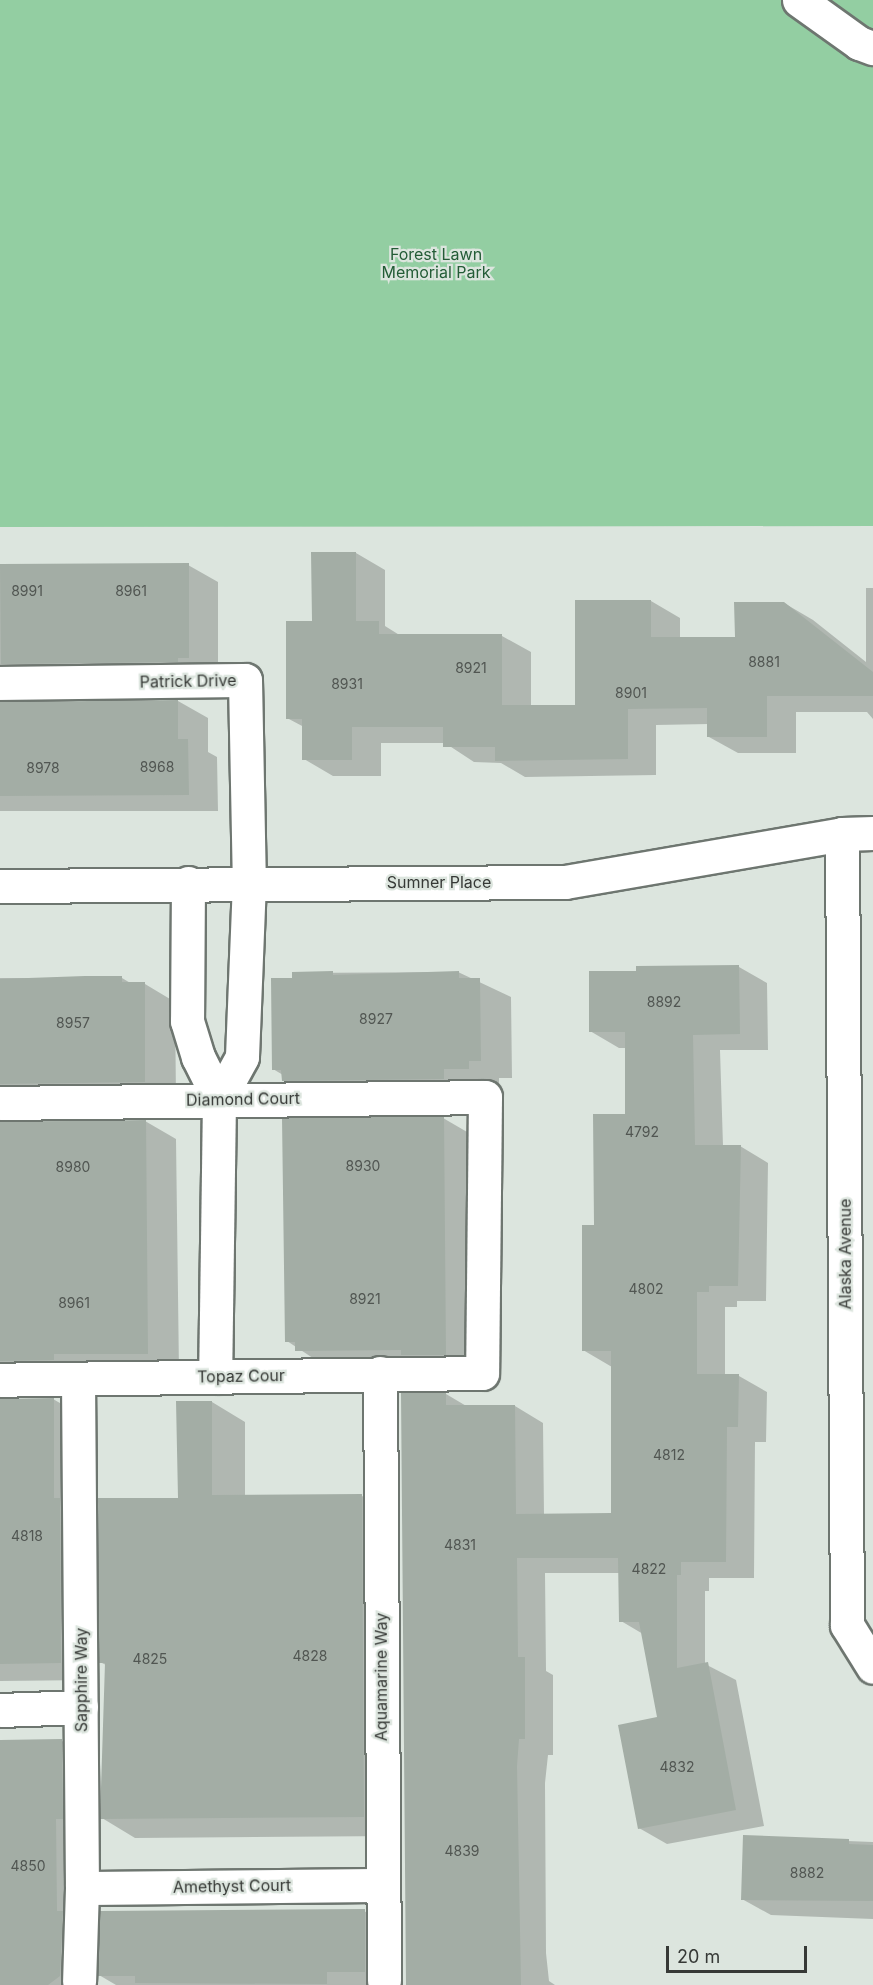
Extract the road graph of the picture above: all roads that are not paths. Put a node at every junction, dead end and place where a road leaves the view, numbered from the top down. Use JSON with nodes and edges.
{"nodes":[{"id":1,"x":799,"y":0,"type":"edge"},
{"id":2,"x":873,"y":48,"type":"edge"},
{"id":3,"x":0,"y":683,"type":"edge"},
{"id":4,"x":858,"y":833,"type":"edge"},
{"id":5,"x":249,"y":882,"type":"junction"},
{"id":6,"x":188,"y":883,"type":"junction"},
{"id":7,"x":0,"y":886,"type":"edge"},
{"id":8,"x":219,"y":1099,"type":"junction"},
{"id":9,"x":0,"y":1102,"type":"edge"},
{"id":10,"x":380,"y":1373,"type":"junction"},
{"id":11,"x":482,"y":1373,"type":"joint"},
{"id":12,"x":215,"y":1377,"type":"junction"},
{"id":13,"x":78,"y":1379,"type":"junction"},
{"id":14,"x":0,"y":1380,"type":"edge"},
{"id":15,"x":873,"y":1667,"type":"edge"},
{"id":16,"x":81,"y":1707,"type":"junction"},
{"id":17,"x":0,"y":1710,"type":"edge"},
{"id":18,"x":382,"y":1885,"type":"junction"},
{"id":19,"x":82,"y":1888,"type":"junction"},
{"id":20,"x":384,"y":1980,"type":"dead end"},
{"id":21,"x":79,"y":1981,"type":"dead end"}],
"edges":[{"from":1,"to":2,"type":"street"},
{"from":3,"to":5,"type":"street","name":"Patrick Drive"},
{"from":4,"to":5,"type":"street","name":"Sumner Place"},
{"from":4,"to":15,"type":"street","name":"Alaska Avenue"},
{"from":5,"to":6,"type":"street","name":"Sumner Place"},
{"from":5,"to":8,"type":"street"},
{"from":6,"to":7,"type":"street","name":"Sumner Place"},
{"from":6,"to":8,"type":"street"},
{"from":8,"to":9,"type":"street","name":"Diamond Court"},
{"from":8,"to":11,"type":"street","name":"Diamond Court"},
{"from":8,"to":12,"type":"street"},
{"from":10,"to":11,"type":"street","name":"Topaz Cour"},
{"from":10,"to":12,"type":"street","name":"Topaz Cour"},
{"from":10,"to":18,"type":"street","name":"Aquamarine Way"},
{"from":12,"to":13,"type":"street","name":"Topaz Cour"},
{"from":13,"to":14,"type":"street","name":"Topaz Cour"},
{"from":13,"to":16,"type":"street","name":"Sapphire Way"},
{"from":16,"to":17,"type":"street"},
{"from":16,"to":19,"type":"street","name":"Sapphire Way"},
{"from":18,"to":19,"type":"street","name":"Amethyst Court"},
{"from":18,"to":20,"type":"street","name":"Aquamarine Way"},
{"from":19,"to":21,"type":"street","name":"Sapphire Way"}]}
